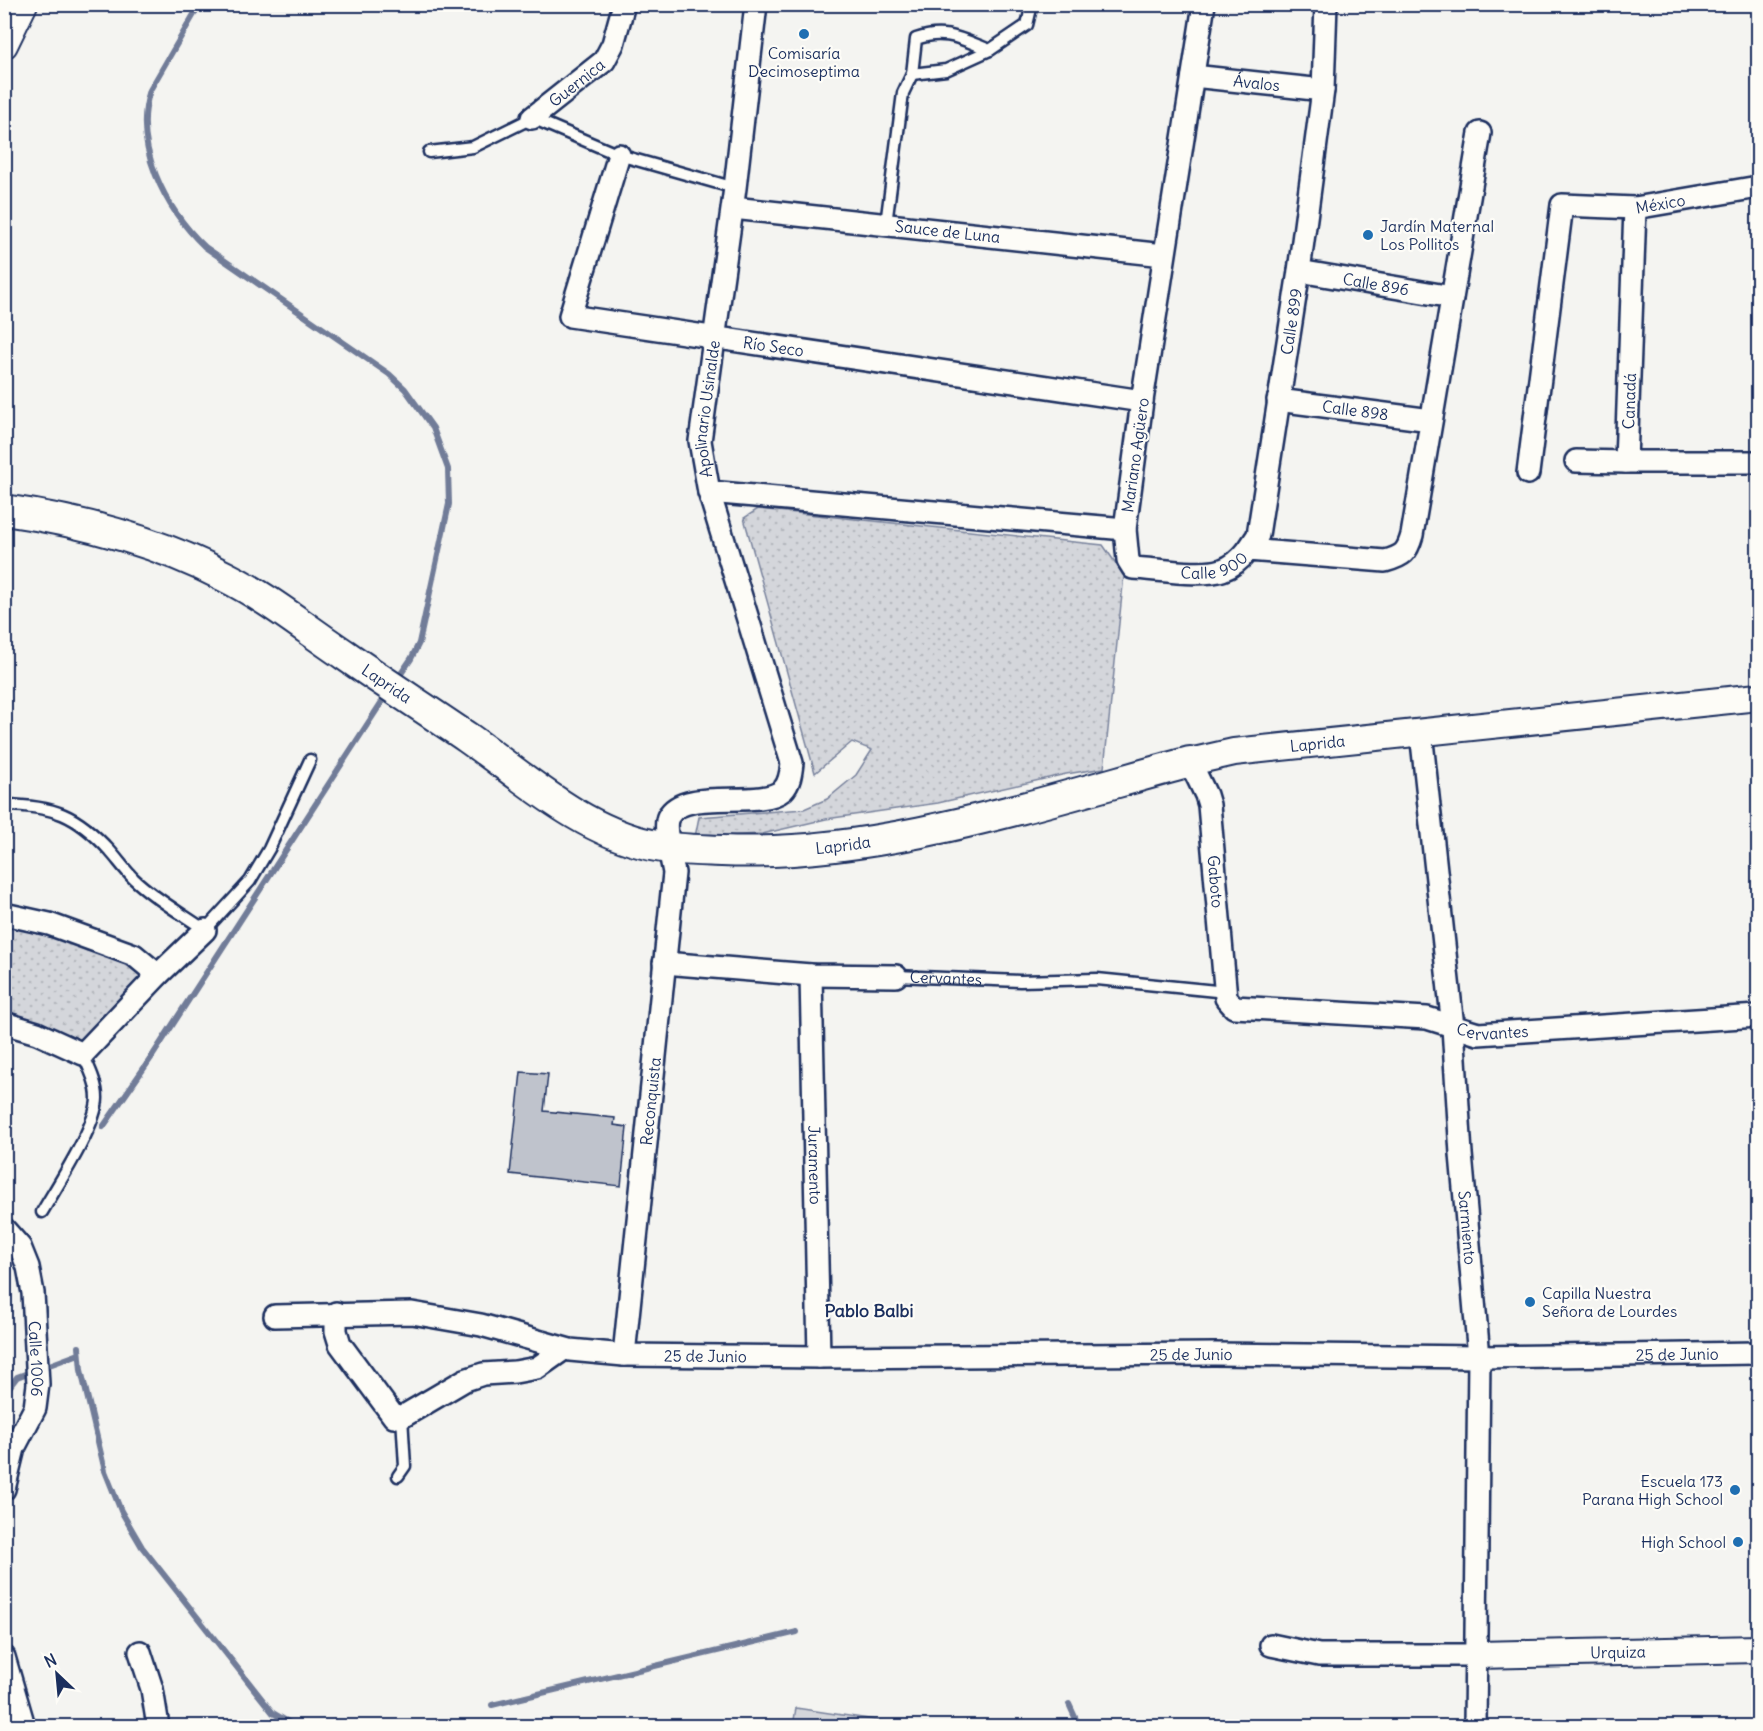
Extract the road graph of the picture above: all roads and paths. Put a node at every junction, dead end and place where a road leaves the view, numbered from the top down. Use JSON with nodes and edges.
{"nodes":[{"id":1,"x":24,"y":4,"type":"edge"},
{"id":2,"x":624,"y":4,"type":"edge"},
{"id":3,"x":756,"y":4,"type":"edge"},
{"id":4,"x":1032,"y":4,"type":"edge"},
{"id":5,"x":1204,"y":4,"type":"edge"},
{"id":6,"x":1326,"y":4,"type":"edge"},
{"id":7,"x":4,"y":45,"type":"edge"},
{"id":8,"x":990,"y":51,"type":"junction"},
{"id":9,"x":912,"y":74,"type":"junction"},
{"id":10,"x":1193,"y":76,"type":"junction"},
{"id":11,"x":1323,"y":90,"type":"junction"},
{"id":12,"x":531,"y":118,"type":"junction"},
{"id":13,"x":1480,"y":133,"type":"dead end"},
{"id":14,"x":429,"y":152,"type":"dead end"},
{"id":15,"x":619,"y":155,"type":"junction"},
{"id":16,"x":1758,"y":187,"type":"edge"},
{"id":17,"x":734,"y":198,"type":"junction"},
{"id":18,"x":1635,"y":208,"type":"junction"},
{"id":19,"x":886,"y":224,"type":"junction"},
{"id":20,"x":1164,"y":255,"type":"junction"},
{"id":21,"x":1299,"y":271,"type":"junction"},
{"id":22,"x":1452,"y":297,"type":"junction"},
{"id":23,"x":713,"y":336,"type":"junction"},
{"id":24,"x":1278,"y":400,"type":"junction"},
{"id":25,"x":1142,"y":401,"type":"junction"},
{"id":26,"x":1431,"y":420,"type":"junction"},
{"id":27,"x":1576,"y":461,"type":"dead end"},
{"id":28,"x":1626,"y":462,"type":"junction"},
{"id":29,"x":1758,"y":462,"type":"edge"},
{"id":30,"x":1528,"y":473,"type":"dead end"},
{"id":31,"x":709,"y":492,"type":"junction"},
{"id":32,"x":4,"y":510,"type":"edge"},
{"id":33,"x":1125,"y":529,"type":"junction"},
{"id":34,"x":1248,"y":550,"type":"junction"},
{"id":35,"x":1758,"y":696,"type":"edge"},
{"id":36,"x":1421,"y":732,"type":"junction"},
{"id":37,"x":310,"y":760,"type":"dead end"},
{"id":38,"x":1190,"y":762,"type":"junction"},
{"id":39,"x":4,"y":805,"type":"edge"},
{"id":40,"x":671,"y":849,"type":"junction"},
{"id":41,"x":4,"y":914,"type":"edge"},
{"id":42,"x":205,"y":930,"type":"junction"},
{"id":43,"x":664,"y":963,"type":"junction"},
{"id":44,"x":158,"y":975,"type":"junction"},
{"id":45,"x":810,"y":975,"type":"junction"},
{"id":46,"x":896,"y":976,"type":"joint"},
{"id":47,"x":1228,"y":998,"type":"junction"},
{"id":48,"x":1758,"y":1016,"type":"edge"},
{"id":49,"x":4,"y":1023,"type":"edge"},
{"id":50,"x":1453,"y":1027,"type":"junction"},
{"id":51,"x":83,"y":1054,"type":"junction"},
{"id":52,"x":42,"y":1212,"type":"dead end"},
{"id":53,"x":4,"y":1229,"type":"edge"},
{"id":54,"x":336,"y":1313,"type":"junction"},
{"id":55,"x":275,"y":1316,"type":"dead end"},
{"id":56,"x":564,"y":1349,"type":"junction"},
{"id":57,"x":1758,"y":1353,"type":"edge"},
{"id":58,"x":624,"y":1355,"type":"junction"},
{"id":59,"x":819,"y":1357,"type":"junction"},
{"id":60,"x":1479,"y":1357,"type":"junction"},
{"id":61,"x":402,"y":1417,"type":"junction"},
{"id":62,"x":398,"y":1476,"type":"dead end"},
{"id":63,"x":4,"y":1489,"type":"edge"},
{"id":64,"x":1271,"y":1645,"type":"dead end"},
{"id":65,"x":1758,"y":1649,"type":"edge"},
{"id":66,"x":140,"y":1652,"type":"dead end"},
{"id":67,"x":1477,"y":1654,"type":"junction"},
{"id":68,"x":4,"y":1657,"type":"edge"},
{"id":69,"x":24,"y":1726,"type":"edge"},
{"id":70,"x":158,"y":1726,"type":"edge"},
{"id":71,"x":1475,"y":1726,"type":"edge"}],
"edges":[{"from":1,"to":7,"type":"street"},
{"from":2,"to":12,"type":"street","name":"Guernica"},
{"from":3,"to":17,"type":"street","name":"Apolinario Usinalde"},
{"from":4,"to":8,"type":"lane"},
{"from":5,"to":10,"type":"street","name":"Mariano Agüero"},
{"from":6,"to":11,"type":"street","name":"Calle 899"},
{"from":8,"to":9,"type":"lane"},
{"from":8,"to":9,"type":"lane"},
{"from":9,"to":19,"type":"lane"},
{"from":10,"to":11,"type":"street","name":"Ávalos"},
{"from":10,"to":20,"type":"street","name":"Mariano Agüero"},
{"from":11,"to":21,"type":"street","name":"Calle 899"},
{"from":12,"to":14,"type":"lane"},
{"from":12,"to":15,"type":"lane"},
{"from":13,"to":22,"type":"street"},
{"from":15,"to":17,"type":"lane"},
{"from":15,"to":23,"type":"street","name":"Río Seco"},
{"from":16,"to":18,"type":"street","name":"México"},
{"from":17,"to":19,"type":"street","name":"Sauce de Luna"},
{"from":17,"to":23,"type":"street","name":"Apolinario Usinalde"},
{"from":18,"to":28,"type":"street","name":"Canadá"},
{"from":18,"to":30,"type":"street","name":"México"},
{"from":19,"to":20,"type":"street","name":"Sauce de Luna"},
{"from":20,"to":25,"type":"street","name":"Mariano Agüero"},
{"from":21,"to":22,"type":"street","name":"Calle 896"},
{"from":21,"to":24,"type":"street","name":"Calle 899"},
{"from":22,"to":26,"type":"street"},
{"from":23,"to":25,"type":"street","name":"Río Seco"},
{"from":23,"to":31,"type":"street","name":"Apolinario Usinalde"},
{"from":24,"to":26,"type":"street","name":"Calle 898"},
{"from":24,"to":34,"type":"street","name":"Calle 899"},
{"from":25,"to":33,"type":"street","name":"Mariano Agüero"},
{"from":26,"to":34,"type":"street","name":"Calle 900"},
{"from":27,"to":28,"type":"street"},
{"from":28,"to":29,"type":"street"},
{"from":31,"to":33,"type":"street","name":"Mariano Agüero"},
{"from":31,"to":40,"type":"street","name":"Apolinario Usinalde"},
{"from":32,"to":40,"type":"main road","name":"Laprida"},
{"from":33,"to":34,"type":"street","name":"Calle 900"},
{"from":35,"to":36,"type":"street","name":"Laprida"},
{"from":36,"to":38,"type":"street","name":"Laprida"},
{"from":36,"to":50,"type":"street","name":"Sarmiento"},
{"from":37,"to":42,"type":"lane"},
{"from":38,"to":40,"type":"main road","name":"Laprida"},
{"from":38,"to":47,"type":"street","name":"Gaboto"},
{"from":39,"to":42,"type":"lane"},
{"from":40,"to":43,"type":"street","name":"Reconquista"},
{"from":41,"to":44,"type":"street"},
{"from":42,"to":44,"type":"street"},
{"from":43,"to":45,"type":"street","name":"Cervantes"},
{"from":43,"to":58,"type":"street","name":"Reconquista"},
{"from":44,"to":51,"type":"street"},
{"from":45,"to":46,"type":"street","name":"Cervantes"},
{"from":45,"to":59,"type":"street","name":"Juramento"},
{"from":46,"to":47,"type":"lane","name":"Cervantes"},
{"from":47,"to":50,"type":"street","name":"Cervantes"},
{"from":48,"to":50,"type":"street","name":"Cervantes"},
{"from":49,"to":51,"type":"street"},
{"from":50,"to":60,"type":"street","name":"Sarmiento"},
{"from":51,"to":52,"type":"lane"},
{"from":53,"to":63,"type":"street","name":"Calle 1006"},
{"from":54,"to":55,"type":"street","name":"25 de Junio"},
{"from":54,"to":56,"type":"street","name":"25 de Junio"},
{"from":54,"to":61,"type":"street"},
{"from":56,"to":58,"type":"street","name":"25 de Junio"},
{"from":56,"to":61,"type":"street"},
{"from":57,"to":60,"type":"street","name":"25 de Junio"},
{"from":58,"to":59,"type":"street","name":"25 de Junio"},
{"from":59,"to":60,"type":"street","name":"25 de Junio"},
{"from":60,"to":67,"type":"street","name":"Sarmiento"},
{"from":61,"to":62,"type":"lane"},
{"from":64,"to":67,"type":"street"},
{"from":65,"to":67,"type":"street","name":"Urquiza"},
{"from":66,"to":70,"type":"street"},
{"from":67,"to":71,"type":"street","name":"Sarmiento"},
{"from":68,"to":69,"type":"street"}]}
